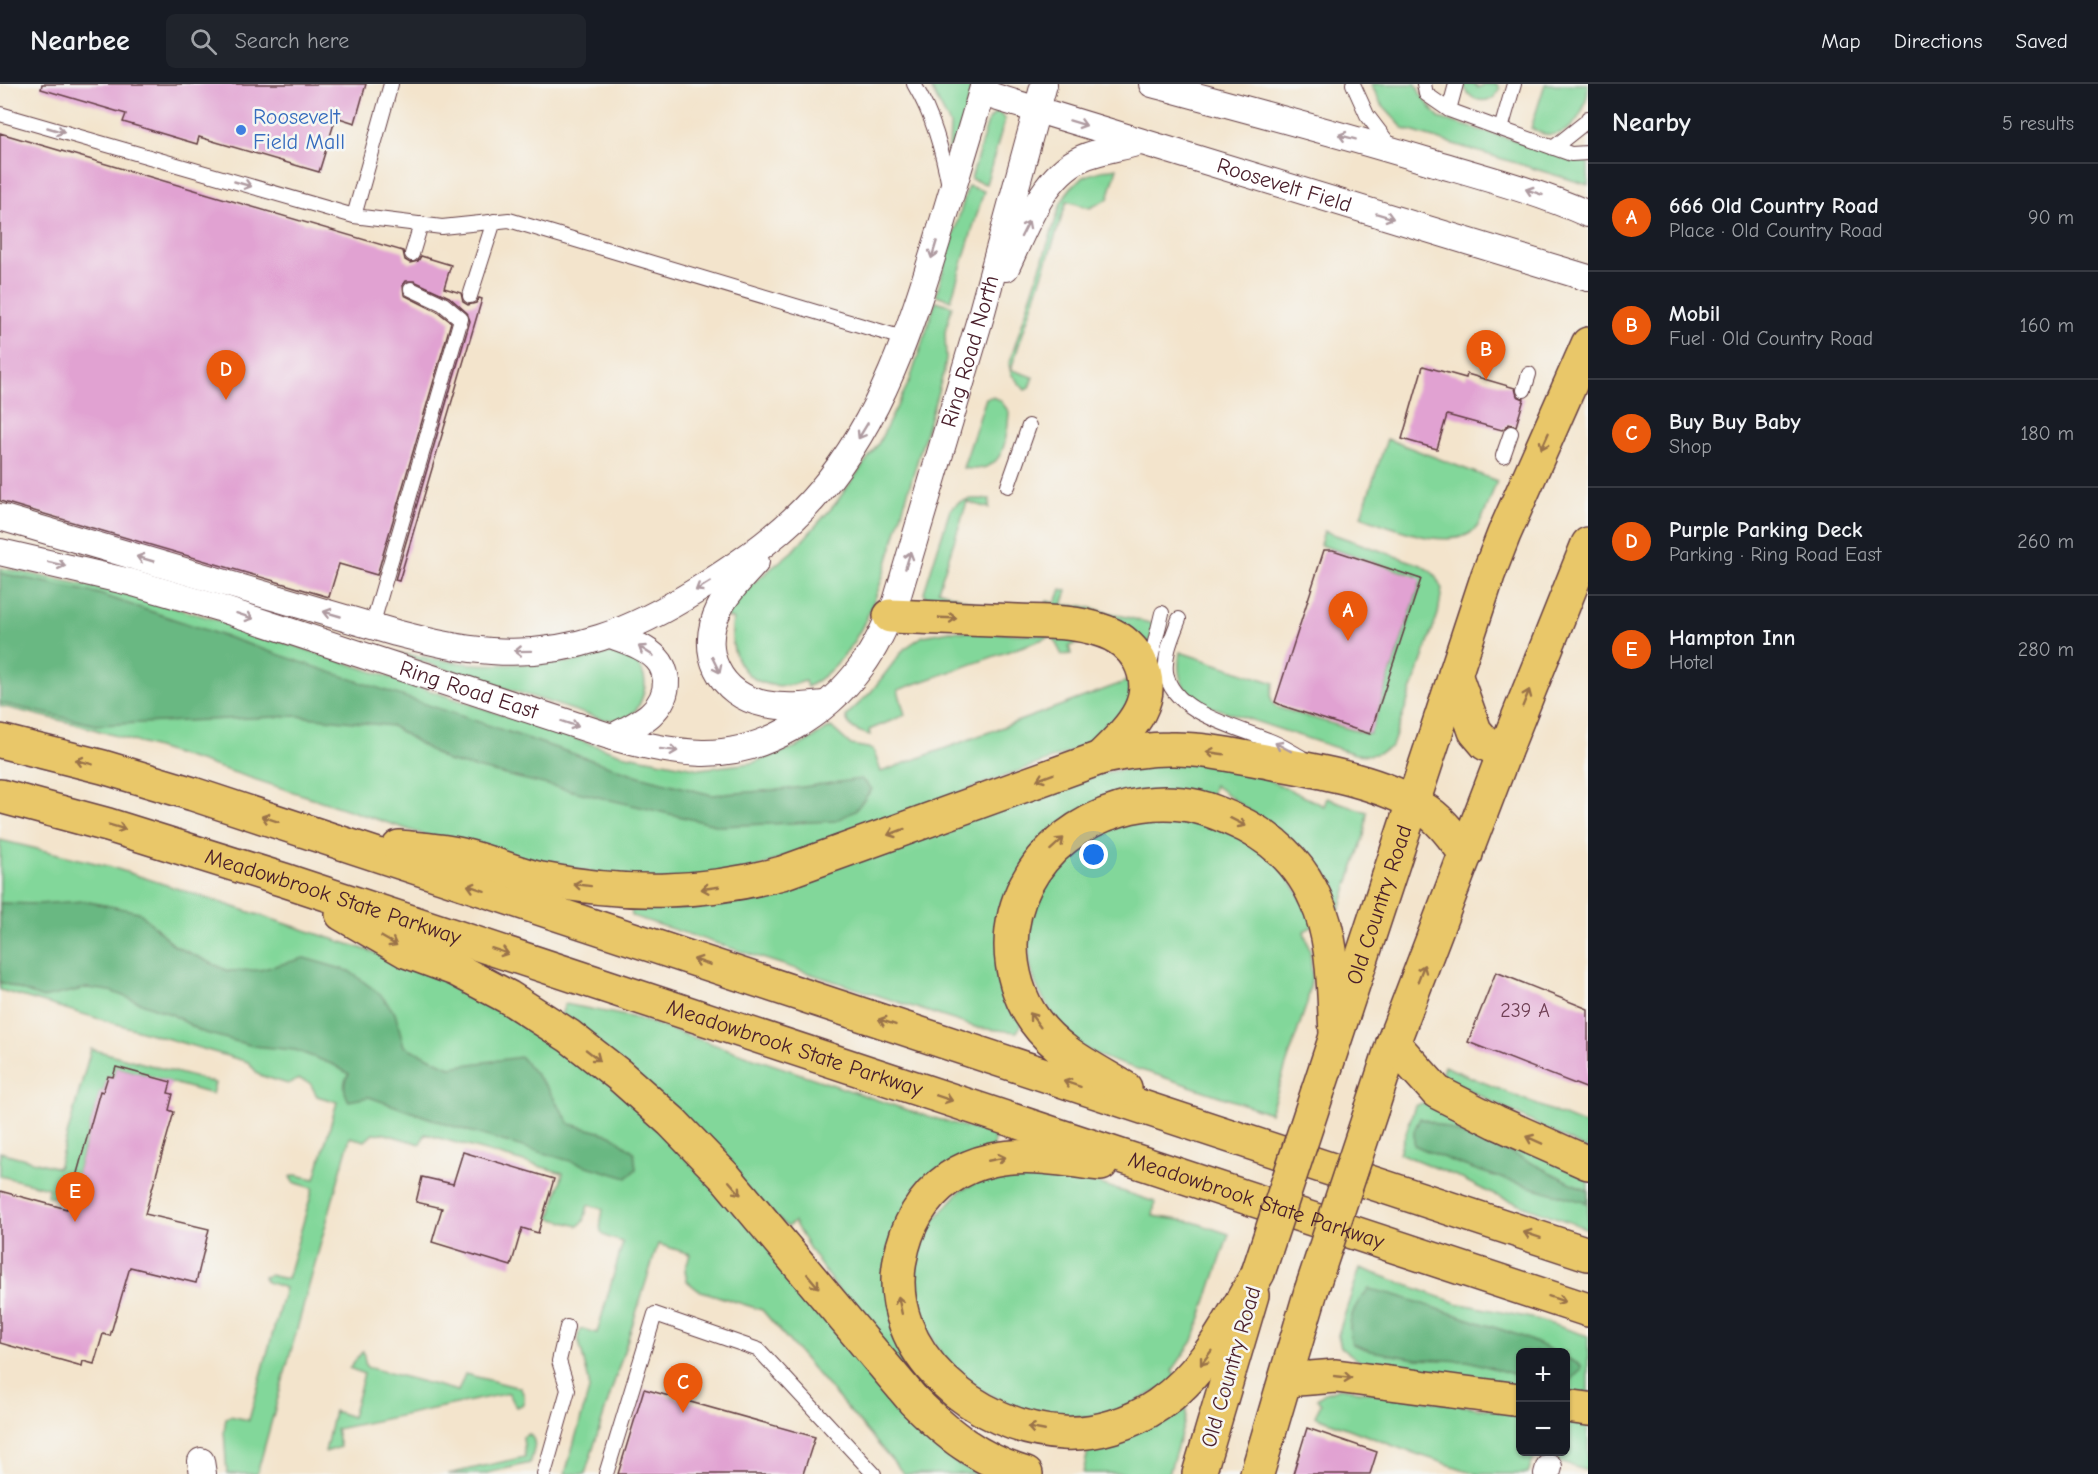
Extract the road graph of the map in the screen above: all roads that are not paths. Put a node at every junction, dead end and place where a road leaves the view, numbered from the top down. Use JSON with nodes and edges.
{"nodes":[{"id":1,"x":391,"y":84,"type":"edge"},
{"id":2,"x":914,"y":84,"type":"edge"},
{"id":3,"x":1044,"y":84,"type":"edge"},
{"id":4,"x":1353,"y":84,"type":"edge"},
{"id":5,"x":1424,"y":84,"type":"edge"},
{"id":6,"x":1456,"y":84,"type":"edge"},
{"id":7,"x":1514,"y":84,"type":"edge"},
{"id":8,"x":1156,"y":85,"type":"edge"},
{"id":9,"x":983,"y":89,"type":"edge"},
{"id":10,"x":1037,"y":110,"type":"junction"},
{"id":11,"x":1449,"y":110,"type":"junction"},
{"id":12,"x":0,"y":114,"type":"edge"},
{"id":13,"x":1588,"y":118,"type":"edge"},
{"id":14,"x":1501,"y":129,"type":"junction"},
{"id":15,"x":1140,"y":142,"type":"junction"},
{"id":16,"x":1553,"y":148,"type":"junction"},
{"id":17,"x":1393,"y":150,"type":"junction"},
{"id":18,"x":1588,"y":153,"type":"edge"},
{"id":19,"x":951,"y":194,"type":"junction"},
{"id":20,"x":1588,"y":214,"type":"edge"},
{"id":21,"x":354,"y":216,"type":"junction"},
{"id":22,"x":494,"y":221,"type":"junction"},
{"id":23,"x":421,"y":224,"type":"junction"},
{"id":24,"x":412,"y":254,"type":"dead end"},
{"id":25,"x":1588,"y":278,"type":"edge"},
{"id":26,"x":411,"y":289,"type":"dead end"},
{"id":27,"x":470,"y":296,"type":"dead end"},
{"id":28,"x":980,"y":319,"type":"junction"},
{"id":29,"x":906,"y":339,"type":"junction"},
{"id":30,"x":1588,"y":344,"type":"edge"},
{"id":31,"x":1529,"y":374,"type":"dead end"},
{"id":32,"x":1524,"y":390,"type":"dead end"},
{"id":33,"x":1029,"y":426,"type":"dead end"},
{"id":34,"x":1511,"y":433,"type":"dead end"},
{"id":35,"x":1503,"y":456,"type":"dead end"},
{"id":36,"x":1008,"y":486,"type":"dead end"},
{"id":37,"x":0,"y":517,"type":"edge"},
{"id":38,"x":785,"y":527,"type":"junction"},
{"id":39,"x":1588,"y":544,"type":"edge"},
{"id":40,"x":0,"y":552,"type":"edge"},
{"id":41,"x":1581,"y":579,"type":"edge"},
{"id":42,"x":1162,"y":613,"type":"dead end"},
{"id":43,"x":890,"y":616,"type":"junction"},
{"id":44,"x":1179,"y":619,"type":"dead end"},
{"id":45,"x":372,"y":626,"type":"junction"},
{"id":46,"x":611,"y":635,"type":"junction"},
{"id":47,"x":1455,"y":674,"type":"junction"},
{"id":48,"x":1146,"y":677,"type":"junction"},
{"id":49,"x":825,"y":704,"type":"junction"},
{"id":50,"x":612,"y":737,"type":"junction"},
{"id":51,"x":0,"y":741,"type":"edge"},
{"id":52,"x":1504,"y":753,"type":"junction"},
{"id":53,"x":1100,"y":758,"type":"junction"},
{"id":54,"x":1335,"y":775,"type":"junction"},
{"id":55,"x":0,"y":796,"type":"edge"},
{"id":56,"x":1412,"y":802,"type":"junction"},
{"id":57,"x":326,"y":838,"type":"junction"},
{"id":58,"x":1467,"y":854,"type":"junction"},
{"id":59,"x":285,"y":880,"type":"junction"},
{"id":60,"x":1336,"y":1033,"type":"junction"},
{"id":61,"x":1393,"y":1042,"type":"junction"},
{"id":62,"x":1168,"y":1114,"type":"junction"},
{"id":63,"x":1588,"y":1163,"type":"edge"},
{"id":64,"x":1163,"y":1171,"type":"junction"},
{"id":65,"x":1588,"y":1254,"type":"edge"},
{"id":66,"x":1258,"y":1273,"type":"junction"},
{"id":67,"x":1588,"y":1310,"type":"edge"},
{"id":68,"x":567,"y":1326,"type":"dead end"},
{"id":69,"x":1284,"y":1380,"type":"junction"},
{"id":70,"x":1516,"y":1399,"type":"edge"},
{"id":71,"x":1570,"y":1407,"type":"edge"},
{"id":72,"x":1588,"y":1409,"type":"edge"},
{"id":73,"x":544,"y":1474,"type":"edge"},
{"id":74,"x":606,"y":1474,"type":"edge"},
{"id":75,"x":874,"y":1474,"type":"edge"},
{"id":76,"x":1026,"y":1474,"type":"edge"},
{"id":77,"x":1199,"y":1474,"type":"edge"},
{"id":78,"x":1257,"y":1474,"type":"edge"}],
"edges":[{"from":1,"to":21,"type":"lane"},
{"from":2,"to":19,"type":"lane"},
{"from":3,"to":10,"type":"street","name":"Ring Road North"},
{"from":4,"to":17,"type":"lane"},
{"from":5,"to":11,"type":"lane"},
{"from":6,"to":11,"type":"lane"},
{"from":7,"to":14,"type":"lane"},
{"from":17,"to":8,"type":"street","one_way":true},
{"from":9,"to":10,"type":"street","name":"Roosevelt Field"},
{"from":9,"to":19,"type":"street"},
{"from":10,"to":15,"type":"street","name":"Roosevelt Field","one_way":true},
{"from":10,"to":28,"type":"street","name":"Ring Road North"},
{"from":11,"to":14,"type":"lane"},
{"from":12,"to":21,"type":"lane","one_way":true},
{"from":13,"to":16,"type":"lane"},
{"from":14,"to":16,"type":"lane"},
{"from":15,"to":25,"type":"street","name":"Roosevelt Field","one_way":true},
{"from":28,"to":15,"type":"street","one_way":true},
{"from":16,"to":18,"type":"lane"},
{"from":20,"to":17,"type":"street","one_way":true},
{"from":19,"to":29,"type":"street","one_way":true},
{"from":21,"to":23,"type":"lane"},
{"from":22,"to":23,"type":"lane"},
{"from":22,"to":27,"type":"lane"},
{"from":22,"to":29,"type":"lane"},
{"from":23,"to":24,"type":"lane"},
{"from":26,"to":45,"type":"lane"},
{"from":43,"to":28,"type":"street","name":"Ring Road North","one_way":true},
{"from":29,"to":38,"type":"street","one_way":true},
{"from":30,"to":47,"type":"main road","name":"Old Country Road","one_way":true},
{"from":31,"to":32,"type":"lane"},
{"from":33,"to":36,"type":"lane"},
{"from":34,"to":35,"type":"lane"},
{"from":45,"to":37,"type":"street","name":"Ring Road East","one_way":true},
{"from":38,"to":46,"type":"street","name":"Ring Road East","one_way":true},
{"from":38,"to":49,"type":"street","one_way":true},
{"from":39,"to":41,"type":"main road"},
{"from":40,"to":50,"type":"street","name":"Ring Road East","one_way":true},
{"from":52,"to":41,"type":"main road","one_way":true},
{"from":42,"to":48,"type":"lane"},
{"from":43,"to":48,"type":"main road","one_way":true},
{"from":43,"to":49,"type":"street","name":"Ring Road East"},
{"from":54,"to":44,"type":"lane","one_way":true},
{"from":46,"to":45,"type":"street","name":"Ring Road East","one_way":true},
{"from":50,"to":46,"type":"street","one_way":true},
{"from":47,"to":52,"type":"main road"},
{"from":47,"to":56,"type":"main road","name":"Old Country Road"},
{"from":48,"to":53,"type":"main road"},
{"from":50,"to":49,"type":"street","name":"Ring Road East","one_way":true},
{"from":57,"to":51,"type":"main road","one_way":true},
{"from":52,"to":58,"type":"main road"},
{"from":54,"to":53,"type":"main road","one_way":true},
{"from":53,"to":57,"type":"main road","one_way":true},
{"from":54,"to":56,"type":"main road"},
{"from":55,"to":59,"type":"main road","name":"Meadowbrook State Parkway","one_way":true},
{"from":56,"to":58,"type":"main road"},
{"from":56,"to":60,"type":"main road","name":"Old Country Road"},
{"from":62,"to":57,"type":"main road","one_way":true},
{"from":61,"to":58,"type":"main road","one_way":true},
{"from":59,"to":64,"type":"main road","name":"Meadowbrook State Parkway","one_way":true},
{"from":59,"to":76,"type":"main road","one_way":true},
{"from":62,"to":60,"type":"main road","one_way":true},
{"from":60,"to":66,"type":"main road","name":"Old Country Road","bridge":true},
{"from":63,"to":61,"type":"main road","one_way":true},
{"from":61,"to":69,"type":"main road","bridge":true},
{"from":65,"to":62,"type":"main road","one_way":true},
{"from":66,"to":64,"type":"main road","one_way":true},
{"from":64,"to":67,"type":"main road","name":"Meadowbrook State Parkway","one_way":true},
{"from":66,"to":77,"type":"main road","name":"Old Country Road"},
{"from":68,"to":73,"type":"lane"},
{"from":69,"to":70,"type":"main road","one_way":true},
{"from":69,"to":78,"type":"main road"},
{"from":71,"to":72,"type":"main road"},
{"from":74,"to":75,"type":"lane"}]}
